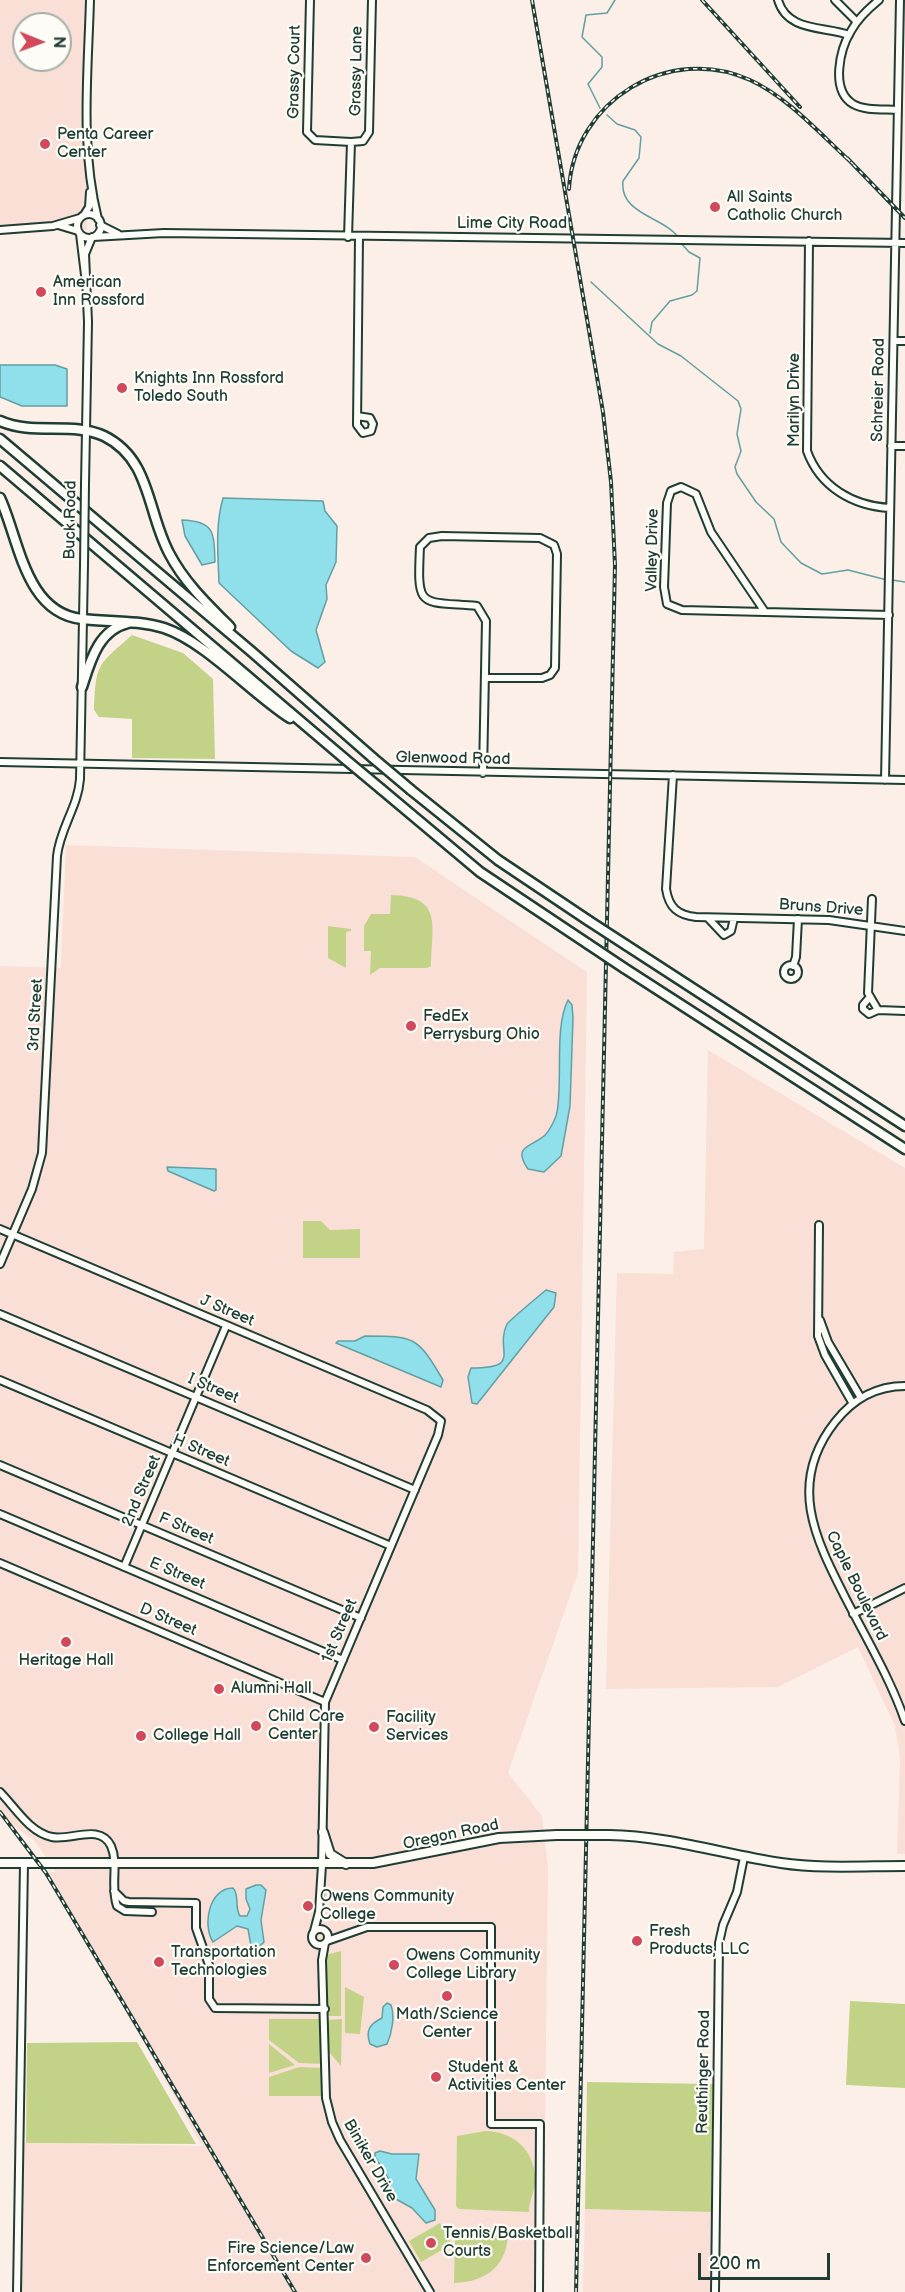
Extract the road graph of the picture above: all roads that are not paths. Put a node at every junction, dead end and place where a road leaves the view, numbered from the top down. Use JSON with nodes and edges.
{"nodes":[{"id":1,"x":90,"y":0,"type":"edge"},
{"id":2,"x":310,"y":0,"type":"edge"},
{"id":3,"x":372,"y":0,"type":"edge"},
{"id":4,"x":778,"y":0,"type":"edge"},
{"id":5,"x":836,"y":0,"type":"edge"},
{"id":6,"x":879,"y":0,"type":"edge"},
{"id":7,"x":900,"y":0,"type":"edge"},
{"id":8,"x":856,"y":22,"type":"junction"},
{"id":9,"x":849,"y":34,"type":"junction"},
{"id":10,"x":898,"y":110,"type":"junction"},
{"id":11,"x":351,"y":142,"type":"junction"},
{"id":12,"x":90,"y":186,"type":"junction"},
{"id":13,"x":82,"y":216,"type":"junction"},
{"id":14,"x":99,"y":222,"type":"junction"},
{"id":15,"x":57,"y":225,"type":"junction"},
{"id":16,"x":0,"y":230,"type":"edge"},
{"id":17,"x":79,"y":232,"type":"junction"},
{"id":18,"x":118,"y":234,"type":"junction"},
{"id":19,"x":92,"y":237,"type":"junction"},
{"id":20,"x":348,"y":237,"type":"junction"},
{"id":21,"x":359,"y":237,"type":"junction"},
{"id":22,"x":809,"y":242,"type":"junction"},
{"id":23,"x":896,"y":243,"type":"junction"},
{"id":24,"x":905,"y":243,"type":"edge"},
{"id":25,"x":86,"y":276,"type":"junction"},
{"id":26,"x":894,"y":341,"type":"junction"},
{"id":27,"x":905,"y":341,"type":"edge"},
{"id":28,"x":357,"y":416,"type":"dead end"},
{"id":29,"x":0,"y":421,"type":"edge"},
{"id":30,"x":86,"y":431,"type":"junction"},
{"id":31,"x":0,"y":439,"type":"edge"},
{"id":32,"x":891,"y":446,"type":"junction"},
{"id":33,"x":905,"y":446,"type":"edge"},
{"id":34,"x":0,"y":466,"type":"edge"},
{"id":35,"x":0,"y":498,"type":"edge"},
{"id":36,"x":891,"y":508,"type":"junction"},
{"id":37,"x":765,"y":612,"type":"junction"},
{"id":38,"x":889,"y":615,"type":"junction"},
{"id":39,"x":82,"y":619,"type":"junction"},
{"id":40,"x":135,"y":622,"type":"junction"},
{"id":41,"x":252,"y":652,"type":"junction"},
{"id":42,"x":485,"y":678,"type":"junction"},
{"id":43,"x":82,"y":687,"type":"junction"},
{"id":44,"x":322,"y":740,"type":"junction"},
{"id":45,"x":0,"y":762,"type":"edge"},
{"id":46,"x":81,"y":764,"type":"junction"},
{"id":47,"x":483,"y":773,"type":"junction"},
{"id":48,"x":673,"y":775,"type":"junction"},
{"id":49,"x":885,"y":780,"type":"junction"},
{"id":50,"x":905,"y":780,"type":"edge"},
{"id":51,"x":872,"y":899,"type":"dead end"},
{"id":52,"x":708,"y":917,"type":"junction"},
{"id":53,"x":734,"y":918,"type":"junction"},
{"id":54,"x":798,"y":919,"type":"junction"},
{"id":55,"x":871,"y":926,"type":"junction"},
{"id":56,"x":905,"y":931,"type":"edge"},
{"id":57,"x":793,"y":966,"type":"dead end"},
{"id":58,"x":869,"y":998,"type":"junction"},
{"id":59,"x":878,"y":1010,"type":"junction"},
{"id":60,"x":905,"y":1011,"type":"edge"},
{"id":61,"x":905,"y":1126,"type":"edge"},
{"id":62,"x":905,"y":1149,"type":"edge"},
{"id":63,"x":819,"y":1225,"type":"dead end"},
{"id":64,"x":0,"y":1229,"type":"edge"},
{"id":65,"x":13,"y":1234,"type":"junction"},
{"id":66,"x":0,"y":1264,"type":"edge"},
{"id":67,"x":0,"y":1314,"type":"edge"},
{"id":68,"x":226,"y":1326,"type":"junction"},
{"id":69,"x":0,"y":1380,"type":"edge"},
{"id":70,"x":905,"y":1386,"type":"edge"},
{"id":71,"x":196,"y":1397,"type":"junction"},
{"id":72,"x":857,"y":1401,"type":"junction"},
{"id":73,"x":441,"y":1420,"type":"joint"},
{"id":74,"x":172,"y":1453,"type":"junction"},
{"id":75,"x":0,"y":1465,"type":"edge"},
{"id":76,"x":415,"y":1490,"type":"junction"},
{"id":77,"x":0,"y":1514,"type":"edge"},
{"id":78,"x":142,"y":1525,"type":"junction"},
{"id":79,"x":391,"y":1546,"type":"junction"},
{"id":80,"x":0,"y":1563,"type":"edge"},
{"id":81,"x":124,"y":1567,"type":"junction"},
{"id":82,"x":905,"y":1588,"type":"edge"},
{"id":83,"x":853,"y":1614,"type":"junction"},
{"id":84,"x":361,"y":1618,"type":"junction"},
{"id":85,"x":343,"y":1660,"type":"junction"},
{"id":86,"x":325,"y":1702,"type":"junction"},
{"id":87,"x":905,"y":1721,"type":"edge"},
{"id":88,"x":0,"y":1792,"type":"edge"},
{"id":89,"x":323,"y":1832,"type":"junction"},
{"id":90,"x":744,"y":1857,"type":"junction"},
{"id":91,"x":0,"y":1863,"type":"edge"},
{"id":92,"x":24,"y":1863,"type":"junction"},
{"id":93,"x":114,"y":1864,"type":"junction"},
{"id":94,"x":348,"y":1864,"type":"junction"},
{"id":95,"x":322,"y":1865,"type":"junction"},
{"id":96,"x":905,"y":1866,"type":"edge"},
{"id":97,"x":114,"y":1891,"type":"junction"},
{"id":98,"x":152,"y":1912,"type":"dead end"},
{"id":99,"x":320,"y":1912,"type":"junction"},
{"id":100,"x":325,"y":1930,"type":"junction"},
{"id":101,"x":314,"y":1931,"type":"junction"},
{"id":102,"x":343,"y":1933,"type":"junction"},
{"id":103,"x":326,"y":1942,"type":"junction"},
{"id":104,"x":317,"y":1944,"type":"junction"},
{"id":105,"x":322,"y":1960,"type":"junction"},
{"id":106,"x":325,"y":2009,"type":"junction"},
{"id":107,"x":17,"y":2292,"type":"edge"},
{"id":108,"x":430,"y":2292,"type":"edge"},
{"id":109,"x":539,"y":2292,"type":"edge"},
{"id":110,"x":715,"y":2292,"type":"edge"}],
"edges":[{"from":1,"to":12,"type":"street"},
{"from":2,"to":11,"type":"street","name":"Grassy Court"},
{"from":3,"to":11,"type":"street","name":"Grassy Lane"},
{"from":4,"to":9,"type":"street"},
{"from":5,"to":8,"type":"street"},
{"from":6,"to":8,"type":"street"},
{"from":7,"to":10,"type":"street","name":"Schreier Road"},
{"from":8,"to":9,"type":"street"},
{"from":9,"to":10,"type":"street"},
{"from":10,"to":23,"type":"street","name":"Schreier Road"},
{"from":11,"to":20,"type":"street"},
{"from":12,"to":13,"type":"street"},
{"from":12,"to":14,"type":"street"},
{"from":13,"to":14,"type":"street"},
{"from":13,"to":15,"type":"street"},
{"from":13,"to":17,"type":"street"},
{"from":14,"to":18,"type":"street","name":"Lime City Road"},
{"from":14,"to":19,"type":"street"},
{"from":15,"to":16,"type":"street"},
{"from":15,"to":17,"type":"street"},
{"from":17,"to":19,"type":"street"},
{"from":17,"to":25,"type":"street","name":"Buck Road"},
{"from":18,"to":19,"type":"street","name":"Lime City Road"},
{"from":18,"to":20,"type":"street","name":"Lime City Road"},
{"from":19,"to":25,"type":"street","name":"Buck Road"},
{"from":20,"to":21,"type":"street","name":"Lime City Road"},
{"from":21,"to":22,"type":"street","name":"Lime City Road"},
{"from":21,"to":28,"type":"street"},
{"from":22,"to":23,"type":"street","name":"Lime City Road"},
{"from":22,"to":36,"type":"street","name":"Marilyn Drive"},
{"from":23,"to":24,"type":"street","name":"Lime City Road"},
{"from":23,"to":26,"type":"street","name":"Schreier Road"},
{"from":25,"to":30,"type":"street","name":"Buck Road"},
{"from":26,"to":27,"type":"street"},
{"from":26,"to":32,"type":"street","name":"Schreier Road"},
{"from":29,"to":30,"type":"highway"},
{"from":30,"to":39,"type":"street","name":"Buck Road","bridge":true},
{"from":30,"to":41,"type":"highway"},
{"from":31,"to":41,"type":"highway"},
{"from":32,"to":33,"type":"street"},
{"from":32,"to":36,"type":"street","name":"Schreier Road"},
{"from":34,"to":44,"type":"highway"},
{"from":35,"to":39,"type":"highway"},
{"from":36,"to":38,"type":"street","name":"Schreier Road"},
{"from":37,"to":37,"type":"street","name":"Valley Drive"},
{"from":37,"to":38,"type":"street","name":"Valley Drive"},
{"from":38,"to":49,"type":"street","name":"Schreier Road"},
{"from":39,"to":40,"type":"highway"},
{"from":39,"to":43,"type":"street","name":"Buck Road"},
{"from":40,"to":43,"type":"highway"},
{"from":40,"to":44,"type":"highway"},
{"from":41,"to":61,"type":"highway","bridge":true},
{"from":42,"to":42,"type":"street"},
{"from":42,"to":47,"type":"street"},
{"from":43,"to":46,"type":"street","name":"Buck Road"},
{"from":44,"to":62,"type":"highway","bridge":true},
{"from":45,"to":46,"type":"street","name":"Glenwood Road"},
{"from":46,"to":47,"type":"street","name":"Glenwood Road"},
{"from":46,"to":65,"type":"street","name":"3rd Street"},
{"from":47,"to":48,"type":"street","name":"Glenwood Road"},
{"from":48,"to":49,"type":"street","name":"Glenwood Road"},
{"from":48,"to":52,"type":"street","name":"Bruns Drive"},
{"from":49,"to":50,"type":"street","name":"Glenwood Road"},
{"from":51,"to":55,"type":"street"},
{"from":52,"to":53,"type":"street","name":"Bruns Drive"},
{"from":52,"to":53,"type":"street","name":"Bruns Drive"},
{"from":53,"to":54,"type":"street","name":"Bruns Drive"},
{"from":54,"to":55,"type":"street","name":"Bruns Drive"},
{"from":54,"to":57,"type":"street"},
{"from":55,"to":56,"type":"street","name":"Bruns Drive"},
{"from":55,"to":58,"type":"street"},
{"from":58,"to":59,"type":"street"},
{"from":58,"to":59,"type":"street"},
{"from":59,"to":60,"type":"street"},
{"from":63,"to":72,"type":"street"},
{"from":64,"to":65,"type":"street","name":"J Street"},
{"from":65,"to":66,"type":"street","name":"3rd Street"},
{"from":65,"to":68,"type":"street","name":"J Street"},
{"from":67,"to":71,"type":"street","name":"I Street"},
{"from":68,"to":71,"type":"street","name":"2nd Street"},
{"from":68,"to":73,"type":"street","name":"J Street"},
{"from":69,"to":74,"type":"street","name":"H Street"},
{"from":70,"to":72,"type":"street"},
{"from":71,"to":74,"type":"street","name":"2nd Street"},
{"from":71,"to":76,"type":"street","name":"I Street"},
{"from":72,"to":83,"type":"street","name":"Caple Boulevard"},
{"from":73,"to":76,"type":"street","name":"1st Street"},
{"from":74,"to":78,"type":"street","name":"2nd Street"},
{"from":74,"to":79,"type":"street","name":"H Street"},
{"from":75,"to":78,"type":"street","name":"F Street"},
{"from":76,"to":79,"type":"street","name":"1st Street"},
{"from":77,"to":81,"type":"street","name":"E Street"},
{"from":78,"to":81,"type":"street","name":"2nd Street"},
{"from":78,"to":84,"type":"street","name":"F Street"},
{"from":79,"to":84,"type":"street","name":"1st Street"},
{"from":80,"to":86,"type":"street","name":"D Street"},
{"from":81,"to":85,"type":"street","name":"E Street"},
{"from":82,"to":83,"type":"street"},
{"from":83,"to":87,"type":"street","name":"Caple Boulevard"},
{"from":84,"to":85,"type":"street","name":"1st Street"},
{"from":85,"to":86,"type":"street","name":"1st Street"},
{"from":86,"to":89,"type":"street","name":"1st Street"},
{"from":88,"to":93,"type":"street"},
{"from":89,"to":94,"type":"main road"},
{"from":89,"to":95,"type":"street","name":"1st Street"},
{"from":90,"to":94,"type":"main road","name":"Oregon Road","bridge":true},
{"from":90,"to":96,"type":"main road","name":"Oregon Road"},
{"from":90,"to":110,"type":"street","name":"Reuthinger Road"},
{"from":91,"to":92,"type":"main road","name":"Oregon Road"},
{"from":92,"to":93,"type":"main road","name":"Oregon Road"},
{"from":92,"to":107,"type":"street"},
{"from":93,"to":95,"type":"main road","name":"Oregon Road"},
{"from":93,"to":97,"type":"street"},
{"from":94,"to":95,"type":"main road","name":"Oregon Road"},
{"from":95,"to":99,"type":"street"},
{"from":97,"to":98,"type":"street"},
{"from":97,"to":106,"type":"street"},
{"from":99,"to":100,"type":"street"},
{"from":99,"to":101,"type":"street"},
{"from":100,"to":101,"type":"street"},
{"from":100,"to":102,"type":"street"},
{"from":100,"to":103,"type":"street","name":"Biniker Drive"},
{"from":101,"to":104,"type":"street","name":"Biniker Drive"},
{"from":102,"to":103,"type":"street"},
{"from":102,"to":109,"type":"street"},
{"from":103,"to":104,"type":"street"},
{"from":103,"to":105,"type":"street","name":"Biniker Drive"},
{"from":104,"to":105,"type":"street","name":"Biniker Drive"},
{"from":105,"to":106,"type":"street","name":"Biniker Drive"},
{"from":106,"to":108,"type":"street","name":"Biniker Drive"}]}
